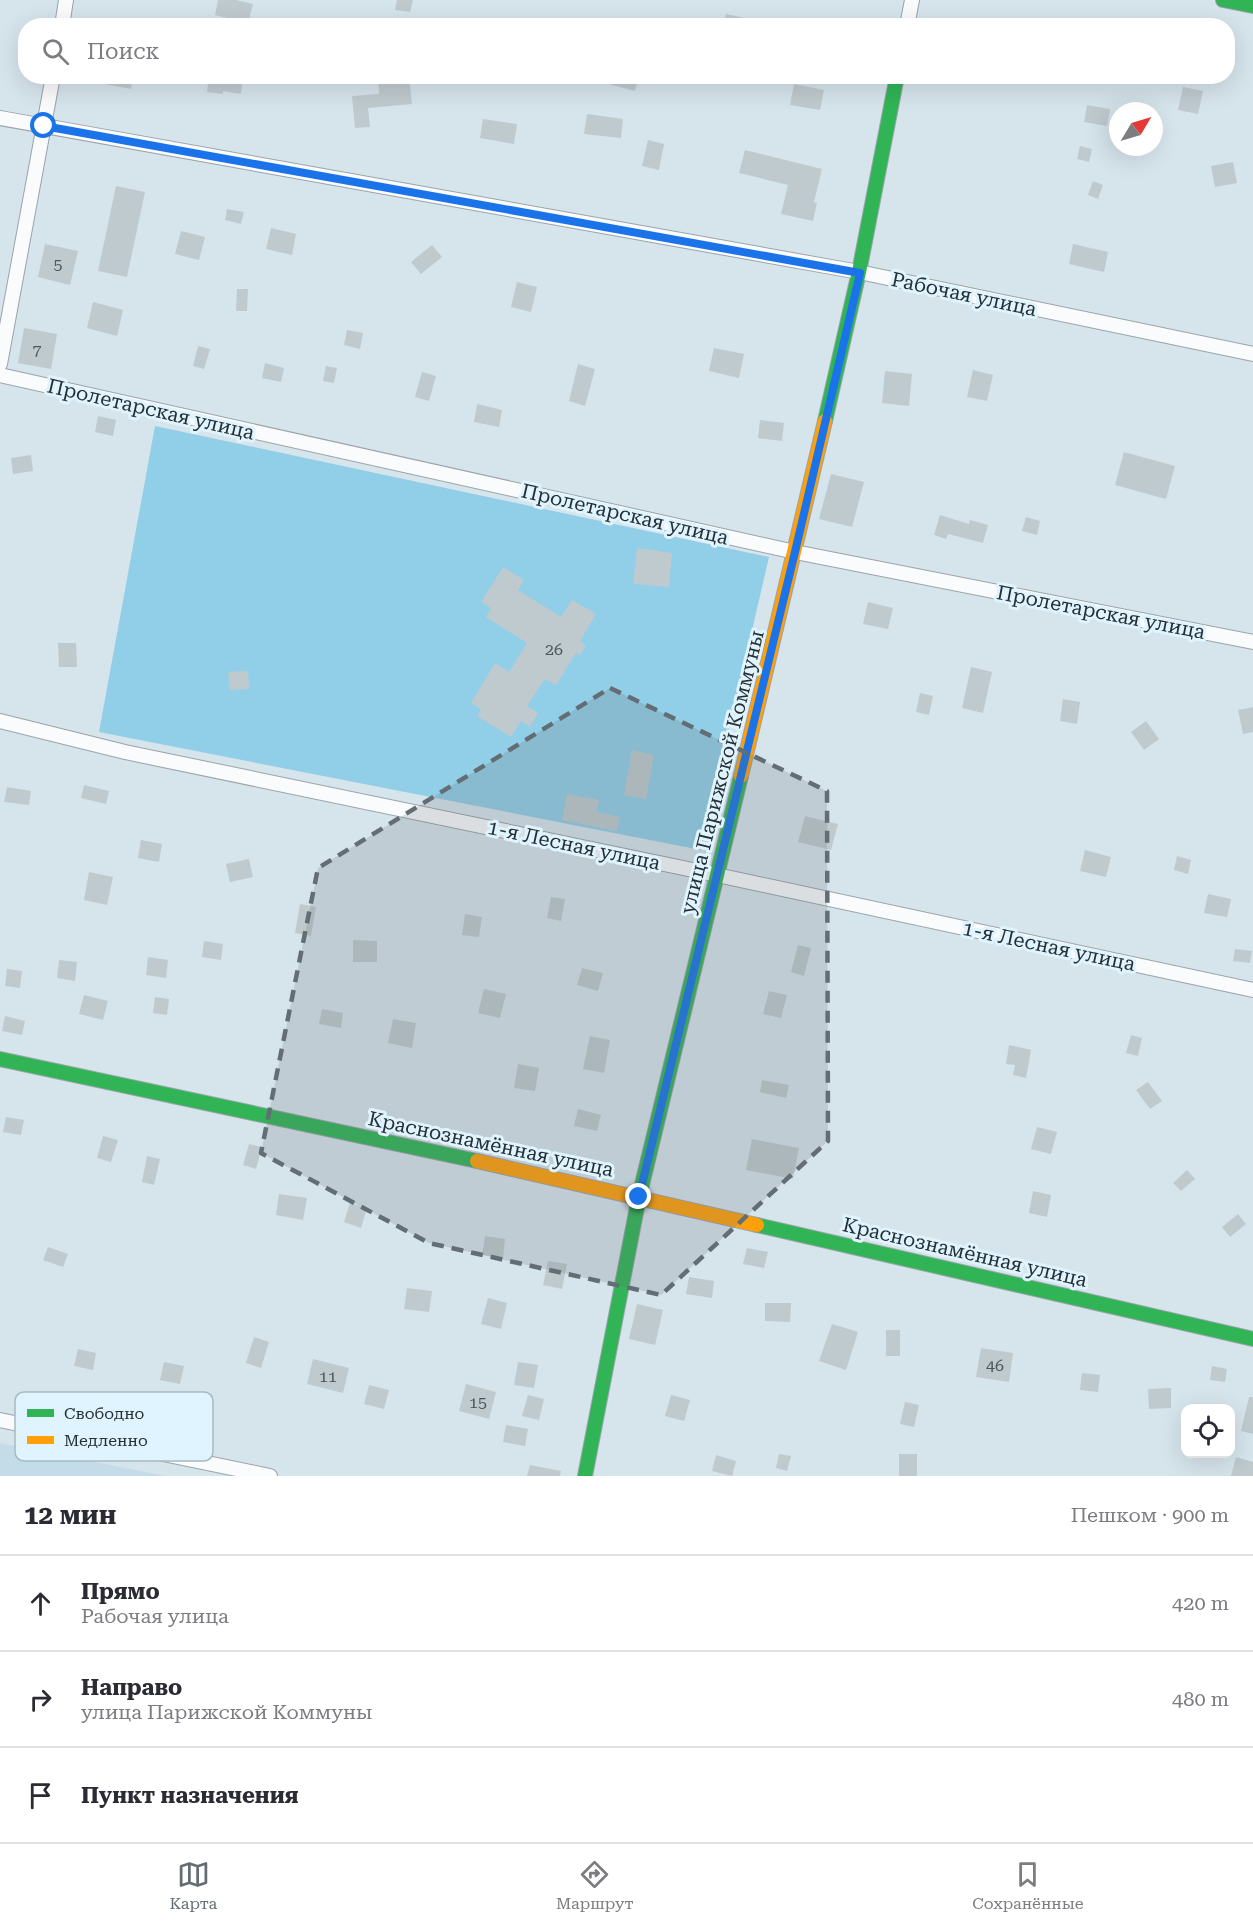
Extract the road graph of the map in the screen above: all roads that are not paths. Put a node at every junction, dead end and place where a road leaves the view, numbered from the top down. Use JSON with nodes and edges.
{"nodes":[{"id":1,"x":66,"y":0,"type":"edge"},
{"id":2,"x":912,"y":0,"type":"edge"},
{"id":3,"x":1223,"y":0,"type":"edge"},
{"id":4,"x":1253,"y":6,"type":"edge"},
{"id":5,"x":63,"y":18,"type":"edge"},
{"id":6,"x":909,"y":18,"type":"edge"},
{"id":7,"x":52,"y":84,"type":"edge"},
{"id":8,"x":895,"y":84,"type":"edge"},
{"id":9,"x":0,"y":118,"type":"edge"},
{"id":10,"x":44,"y":126,"type":"junction"},
{"id":11,"x":860,"y":273,"type":"junction"},
{"id":12,"x":1253,"y":354,"type":"edge"},
{"id":13,"x":0,"y":364,"type":"edge"},
{"id":14,"x":0,"y":375,"type":"edge"},
{"id":15,"x":795,"y":552,"type":"junction"},
{"id":16,"x":1253,"y":642,"type":"edge"},
{"id":17,"x":0,"y":721,"type":"edge"},
{"id":18,"x":717,"y":874,"type":"junction"},
{"id":19,"x":1253,"y":990,"type":"edge"},
{"id":20,"x":0,"y":1059,"type":"edge"},
{"id":21,"x":639,"y":1197,"type":"junction"},
{"id":22,"x":1253,"y":1339,"type":"edge"},
{"id":23,"x":0,"y":1420,"type":"edge"},
{"id":24,"x":15,"y":1423,"type":"edge"},
{"id":25,"x":198,"y":1461,"type":"edge"},
{"id":26,"x":270,"y":1476,"type":"edge"},
{"id":27,"x":585,"y":1476,"type":"edge"}],
"edges":[{"from":1,"to":5,"type":"street"},
{"from":2,"to":6,"type":"street"},
{"from":3,"to":4,"type":"street"},
{"from":7,"to":10,"type":"street"},
{"from":8,"to":11,"type":"street","name":"улица Парижской Коммуны"},
{"from":9,"to":10,"type":"street","name":"Рабочая улица"},
{"from":10,"to":11,"type":"street","name":"Рабочая улица"},
{"from":10,"to":13,"type":"street"},
{"from":11,"to":12,"type":"street","name":"Рабочая улица"},
{"from":11,"to":15,"type":"street","name":"улица Парижской Коммуны"},
{"from":14,"to":15,"type":"street","name":"Пролетарская улица"},
{"from":15,"to":16,"type":"street","name":"Пролетарская улица"},
{"from":15,"to":18,"type":"street","name":"улица Парижской Коммуны"},
{"from":17,"to":18,"type":"street","name":"1-я Лесная улица"},
{"from":18,"to":19,"type":"street","name":"1-я Лесная улица"},
{"from":18,"to":21,"type":"street","name":"улица Парижской Коммуны"},
{"from":20,"to":21,"type":"street","name":"Краснознамённая улица"},
{"from":21,"to":22,"type":"street","name":"Краснознамённая улица"},
{"from":21,"to":27,"type":"street","name":"улица Парижской Коммуны"},
{"from":23,"to":24,"type":"street"},
{"from":25,"to":26,"type":"street"}]}
